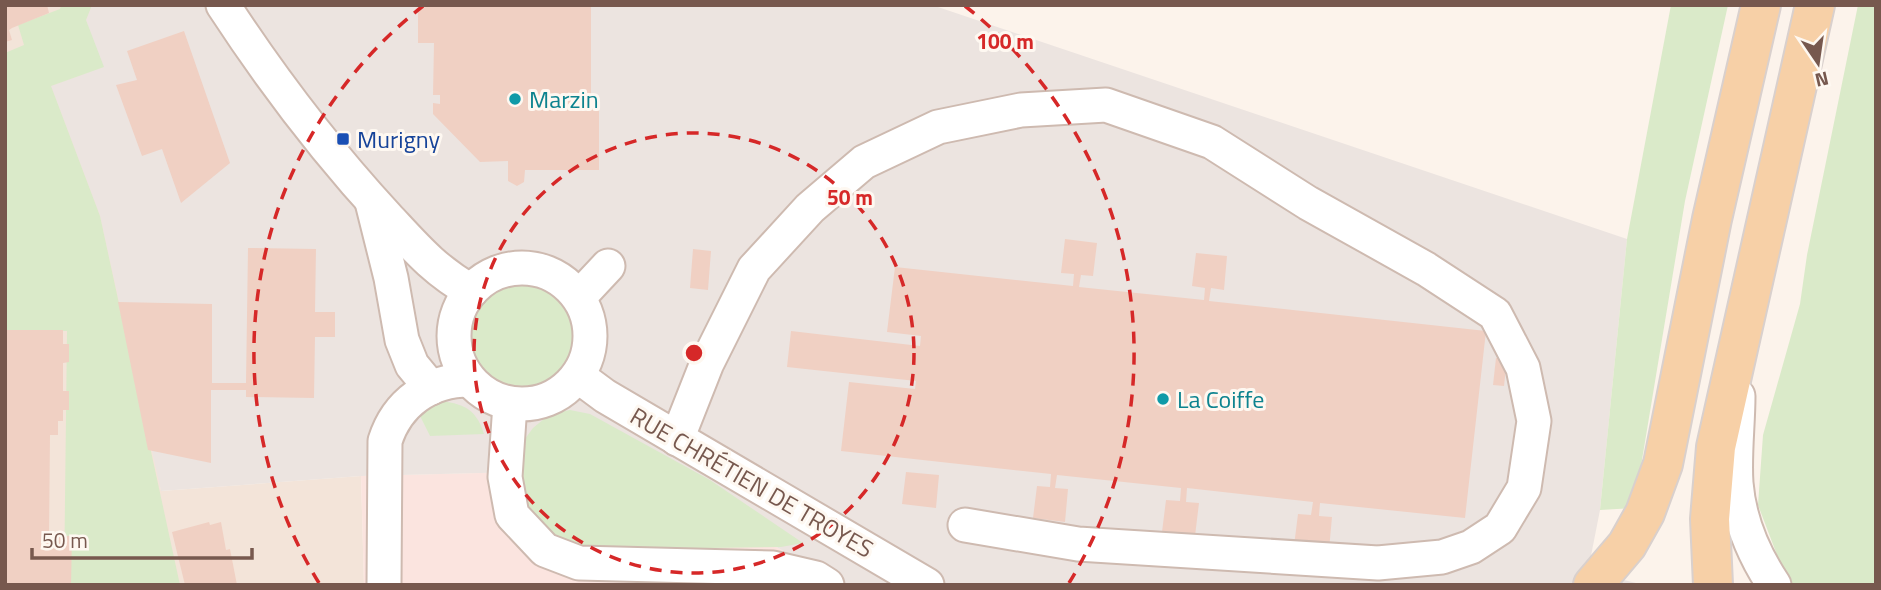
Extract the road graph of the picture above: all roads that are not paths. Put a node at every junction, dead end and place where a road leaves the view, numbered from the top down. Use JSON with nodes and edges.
{"nodes":[{"id":1,"x":223,"y":5,"type":"edge"},
{"id":2,"x":1761,"y":5,"type":"edge"},
{"id":3,"x":1815,"y":5,"type":"edge"},
{"id":4,"x":371,"y":200,"type":"junction"},
{"id":5,"x":608,"y":265,"type":"dead end"},
{"id":6,"x":471,"y":291,"type":"junction"},
{"id":7,"x":579,"y":297,"type":"junction"},
{"id":8,"x":1740,"y":345,"type":"junction"},
{"id":9,"x":578,"y":376,"type":"junction"},
{"id":10,"x":469,"y":380,"type":"junction"},
{"id":11,"x":431,"y":388,"type":"junction"},
{"id":12,"x":510,"y":404,"type":"junction"},
{"id":13,"x":677,"y":439,"type":"junction"},
{"id":14,"x":965,"y":526,"type":"dead end"},
{"id":15,"x":629,"y":574,"type":"edge"},
{"id":16,"x":384,"y":585,"type":"edge"},
{"id":17,"x":827,"y":585,"type":"edge"},
{"id":18,"x":927,"y":585,"type":"edge"},
{"id":19,"x":1593,"y":585,"type":"edge"},
{"id":20,"x":1713,"y":585,"type":"edge"},
{"id":21,"x":1774,"y":585,"type":"edge"}],
"edges":[{"from":1,"to":4,"type":"street"},
{"from":2,"to":19,"type":"main road"},
{"from":3,"to":8,"type":"main road"},
{"from":4,"to":6,"type":"street"},
{"from":4,"to":11,"type":"street"},
{"from":5,"to":7,"type":"street"},
{"from":6,"to":7,"type":"street"},
{"from":6,"to":10,"type":"street"},
{"from":7,"to":9,"type":"street"},
{"from":8,"to":20,"type":"main road"},
{"from":8,"to":21,"type":"street"},
{"from":9,"to":12,"type":"street"},
{"from":9,"to":13,"type":"street","name":"RUE CHRÉTIEN DE TROYES"},
{"from":10,"to":11,"type":"street"},
{"from":10,"to":12,"type":"street"},
{"from":11,"to":16,"type":"street"},
{"from":12,"to":15,"type":"street"},
{"from":13,"to":14,"type":"street"},
{"from":13,"to":18,"type":"street","name":"RUE CHRÉTIEN DE TROYES"},
{"from":15,"to":17,"type":"street"}]}
